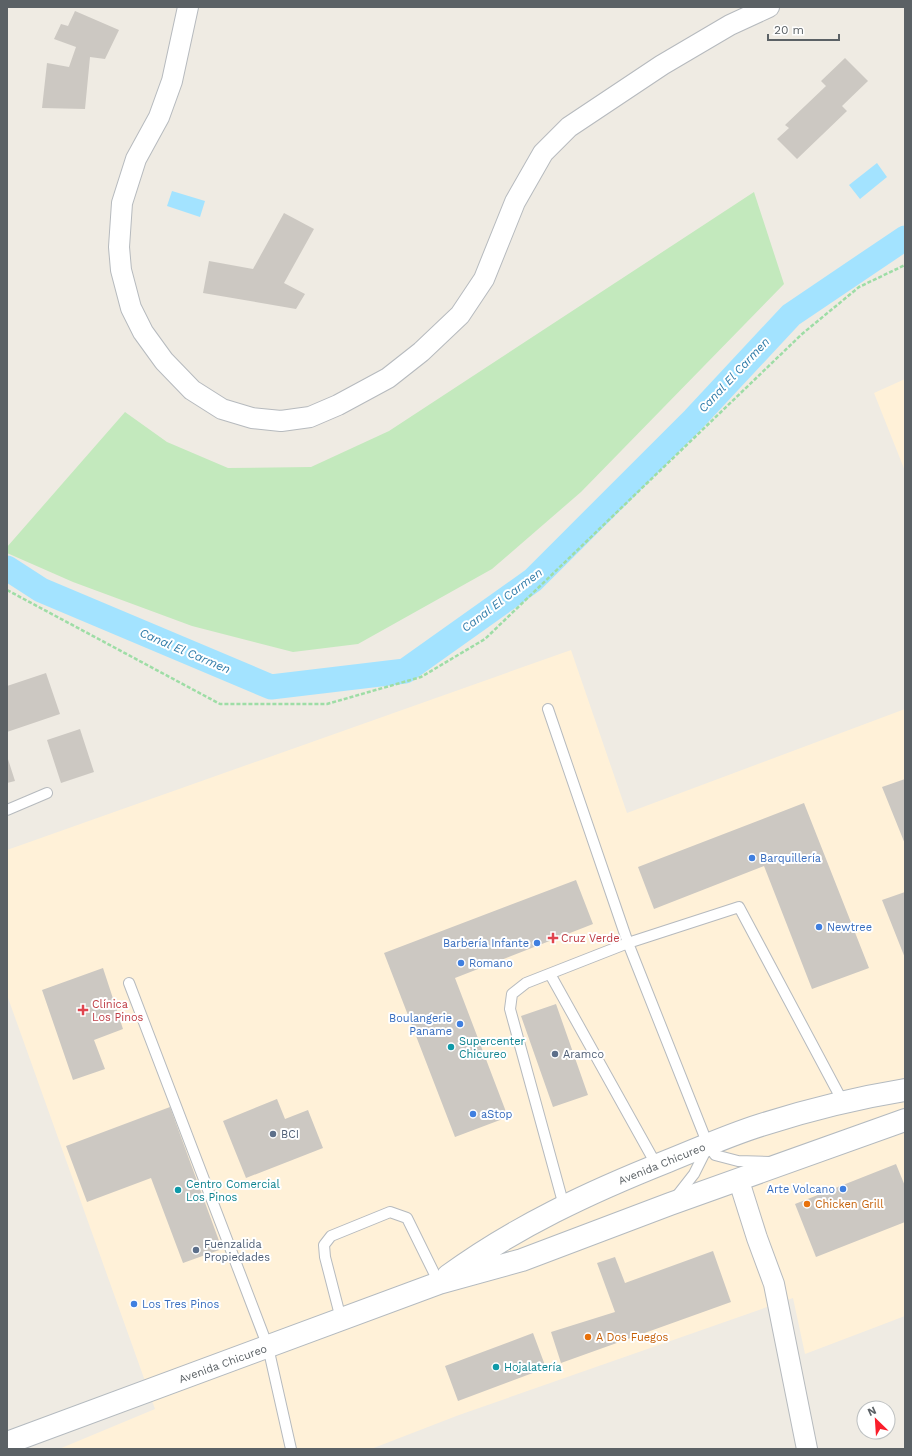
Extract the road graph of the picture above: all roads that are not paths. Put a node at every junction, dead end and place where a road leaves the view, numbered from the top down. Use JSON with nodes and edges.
{"nodes":[{"id":1,"x":188,"y":7,"type":"edge"},
{"id":2,"x":768,"y":7,"type":"edge"},
{"id":3,"x":548,"y":709,"type":"dead end"},
{"id":4,"x":47,"y":793,"type":"dead end"},
{"id":5,"x":7,"y":810,"type":"edge"},
{"id":6,"x":628,"y":943,"type":"junction"},
{"id":7,"x":550,"y":974,"type":"junction"},
{"id":8,"x":129,"y":983,"type":"dead end"},
{"id":9,"x":905,"y":1090,"type":"edge"},
{"id":10,"x":843,"y":1102,"type":"junction"},
{"id":11,"x":905,"y":1120,"type":"edge"},
{"id":12,"x":708,"y":1145,"type":"junction"},
{"id":13,"x":790,"y":1162,"type":"junction"},
{"id":14,"x":657,"y":1166,"type":"junction"},
{"id":15,"x":739,"y":1181,"type":"junction"},
{"id":16,"x":670,"y":1204,"type":"junction"},
{"id":17,"x":564,"y":1206,"type":"junction"},
{"id":18,"x":439,"y":1283,"type":"junction"},
{"id":19,"x":341,"y":1319,"type":"junction"},
{"id":20,"x":268,"y":1347,"type":"junction"},
{"id":21,"x":7,"y":1443,"type":"edge"},
{"id":22,"x":291,"y":1449,"type":"edge"},
{"id":23,"x":807,"y":1449,"type":"edge"}],
"edges":[{"from":1,"to":2,"type":"street"},
{"from":3,"to":6,"type":"lane"},
{"from":4,"to":5,"type":"lane"},
{"from":6,"to":7,"type":"lane"},
{"from":6,"to":10,"type":"lane"},
{"from":6,"to":12,"type":"lane"},
{"from":7,"to":14,"type":"lane"},
{"from":7,"to":17,"type":"lane"},
{"from":8,"to":20,"type":"lane"},
{"from":9,"to":10,"type":"main road","name":"Avenida Chicureo"},
{"from":10,"to":12,"type":"main road","name":"Avenida Chicureo"},
{"from":11,"to":13,"type":"main road","name":"Avenida Chicureo"},
{"from":12,"to":13,"type":"lane"},
{"from":12,"to":14,"type":"main road","name":"Avenida Chicureo"},
{"from":12,"to":16,"type":"lane"},
{"from":13,"to":15,"type":"main road","name":"Avenida Chicureo"},
{"from":14,"to":17,"type":"main road","name":"Avenida Chicureo"},
{"from":15,"to":16,"type":"main road","name":"Avenida Chicureo"},
{"from":15,"to":23,"type":"street"},
{"from":16,"to":18,"type":"main road","name":"Avenida Chicureo"},
{"from":17,"to":18,"type":"main road","name":"Avenida Chicureo"},
{"from":18,"to":19,"type":"main road","name":"Avenida Chicureo"},
{"from":18,"to":19,"type":"lane"},
{"from":19,"to":20,"type":"main road","name":"Avenida Chicureo"},
{"from":20,"to":21,"type":"main road","name":"Avenida Chicureo"},
{"from":20,"to":22,"type":"lane"}]}
